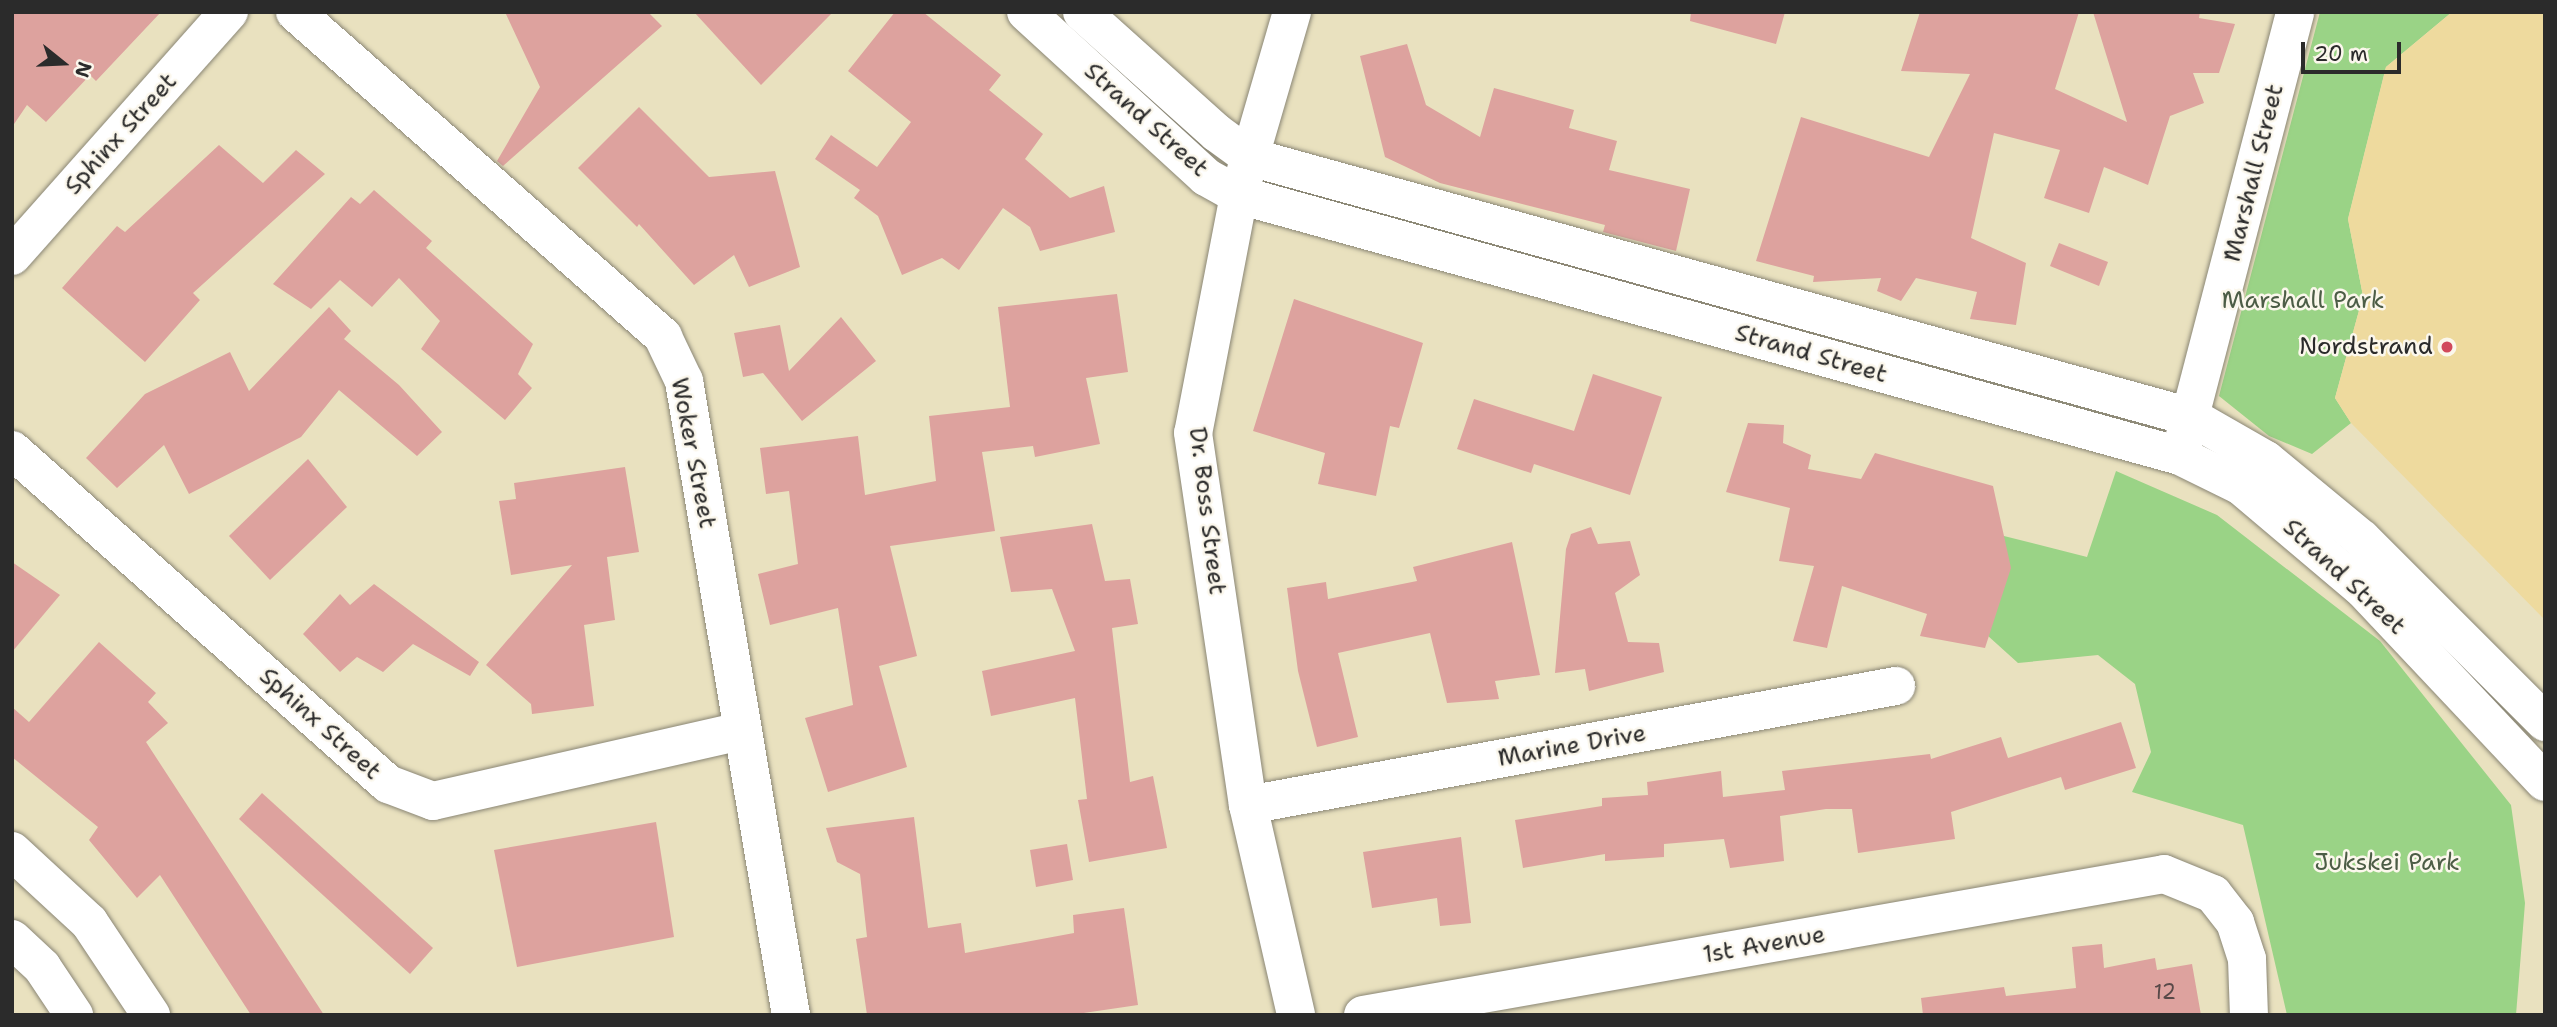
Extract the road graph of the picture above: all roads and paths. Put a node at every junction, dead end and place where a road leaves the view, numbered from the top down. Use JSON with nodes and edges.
{"nodes":[{"id":1,"x":229,"y":12,"type":"edge"},
{"id":2,"x":295,"y":12,"type":"edge"},
{"id":3,"x":1026,"y":12,"type":"edge"},
{"id":4,"x":1082,"y":12,"type":"edge"},
{"id":5,"x":1292,"y":12,"type":"edge"},
{"id":6,"x":2295,"y":12,"type":"edge"},
{"id":7,"x":1250,"y":157,"type":"junction"},
{"id":8,"x":1240,"y":195,"type":"junction"},
{"id":9,"x":12,"y":256,"type":"edge"},
{"id":10,"x":2191,"y":417,"type":"junction"},
{"id":11,"x":12,"y":450,"type":"edge"},
{"id":12,"x":2180,"y":456,"type":"junction"},
{"id":13,"x":1896,"y":686,"type":"dead end"},
{"id":14,"x":2545,"y":722,"type":"edge"},
{"id":15,"x":741,"y":731,"type":"junction"},
{"id":16,"x":2545,"y":782,"type":"edge"},
{"id":17,"x":1248,"y":806,"type":"junction"},
{"id":18,"x":12,"y":851,"type":"edge"},
{"id":19,"x":12,"y":939,"type":"edge"},
{"id":20,"x":74,"y":1015,"type":"edge"},
{"id":21,"x":151,"y":1015,"type":"edge"},
{"id":22,"x":791,"y":1015,"type":"edge"},
{"id":23,"x":1296,"y":1015,"type":"edge"},
{"id":24,"x":1363,"y":1015,"type":"edge"},
{"id":25,"x":2249,"y":1015,"type":"edge"}],
"edges":[{"from":1,"to":9,"type":"street","name":"Sphinx Street"},
{"from":2,"to":15,"type":"street","name":"Woker Street"},
{"from":3,"to":8,"type":"street","name":"Strand Street"},
{"from":4,"to":7,"type":"street","name":"Strand Street"},
{"from":5,"to":7,"type":"street","name":"Dr. Boss Street"},
{"from":6,"to":10,"type":"street","name":"Marshall Street"},
{"from":7,"to":8,"type":"street","name":"Dr. Boss Street"},
{"from":7,"to":10,"type":"street","name":"Strand Street"},
{"from":8,"to":12,"type":"street","name":"Strand Street"},
{"from":8,"to":17,"type":"street","name":"Dr. Boss Street"},
{"from":10,"to":12,"type":"street","name":"Marshall Street"},
{"from":10,"to":14,"type":"street","name":"Strand Street"},
{"from":11,"to":15,"type":"street","name":"Sphinx Street"},
{"from":12,"to":16,"type":"street","name":"Strand Street"},
{"from":13,"to":17,"type":"street","name":"Marine Drive"},
{"from":15,"to":22,"type":"street","name":"Woker Street"},
{"from":17,"to":23,"type":"street","name":"Dr. Boss Street"},
{"from":18,"to":21,"type":"street"},
{"from":19,"to":20,"type":"street"},
{"from":24,"to":25,"type":"street","name":"1st Avenue"}]}
